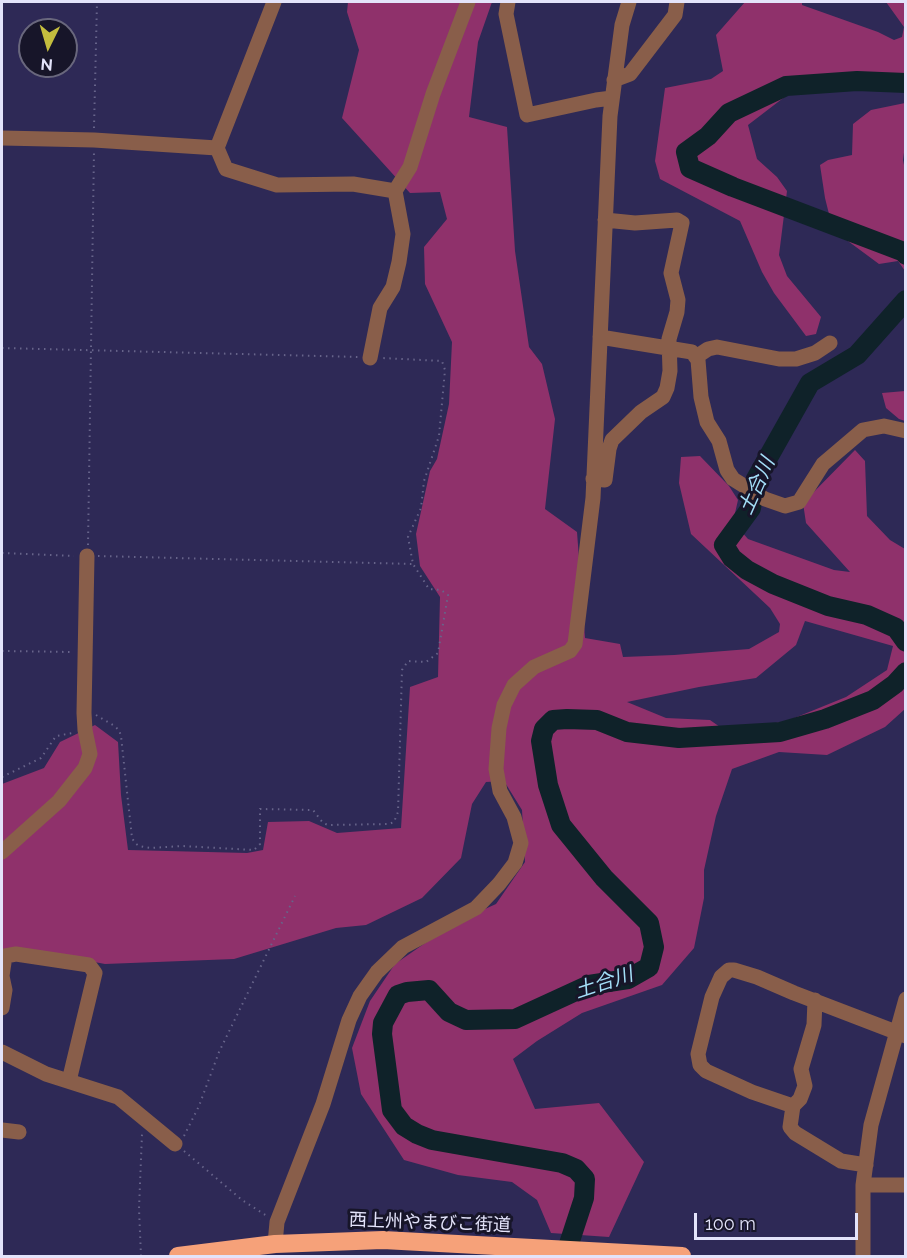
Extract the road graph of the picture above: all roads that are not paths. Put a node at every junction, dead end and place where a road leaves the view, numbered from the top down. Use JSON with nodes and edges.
{"nodes":[{"id":1,"x":274,"y":2,"type":"edge"},
{"id":2,"x":468,"y":2,"type":"edge"},
{"id":3,"x":508,"y":2,"type":"edge"},
{"id":4,"x":628,"y":2,"type":"edge"},
{"id":5,"x":677,"y":2,"type":"edge"},
{"id":6,"x":614,"y":80,"type":"junction"},
{"id":7,"x":612,"y":98,"type":"junction"},
{"id":8,"x":2,"y":138,"type":"edge"},
{"id":9,"x":217,"y":148,"type":"junction"},
{"id":10,"x":395,"y":191,"type":"junction"},
{"id":11,"x":605,"y":220,"type":"junction"},
{"id":12,"x":600,"y":337,"type":"junction"},
{"id":13,"x":830,"y":343,"type":"dead end"},
{"id":14,"x":671,"y":347,"type":"junction"},
{"id":15,"x":696,"y":357,"type":"junction"},
{"id":16,"x":370,"y":358,"type":"road end"},
{"id":17,"x":906,"y":431,"type":"edge"},
{"id":18,"x":593,"y":479,"type":"junction"},
{"id":19,"x":87,"y":556,"type":"road end"},
{"id":20,"x":2,"y":852,"type":"edge"},
{"id":21,"x":2,"y":976,"type":"edge"},
{"id":22,"x":906,"y":999,"type":"edge"},
{"id":23,"x":815,"y":1000,"type":"junction"},
{"id":24,"x":2,"y":1008,"type":"edge"},
{"id":25,"x":901,"y":1033,"type":"edge"},
{"id":26,"x":2,"y":1052,"type":"edge"},
{"id":27,"x":69,"y":1081,"type":"junction"},
{"id":28,"x":793,"y":1106,"type":"junction"},
{"id":29,"x":2,"y":1130,"type":"edge"},
{"id":30,"x":19,"y":1132,"type":"dead end"},
{"id":31,"x":176,"y":1145,"type":"road end"},
{"id":32,"x":866,"y":1165,"type":"junction"},
{"id":33,"x":863,"y":1185,"type":"junction"},
{"id":34,"x":906,"y":1185,"type":"edge"},
{"id":35,"x":275,"y":1244,"type":"junction"},
{"id":36,"x":295,"y":1249,"type":"edge"},
{"id":37,"x":188,"y":1256,"type":"edge"},
{"id":38,"x":682,"y":1257,"type":"edge"},
{"id":39,"x":863,"y":1257,"type":"edge"}],
"edges":[{"from":1,"to":9,"type":"street"},
{"from":2,"to":10,"type":"street"},
{"from":3,"to":7,"type":"street"},
{"from":4,"to":6,"type":"street"},
{"from":5,"to":6,"type":"street"},
{"from":6,"to":7,"type":"street"},
{"from":7,"to":11,"type":"street"},
{"from":8,"to":9,"type":"street"},
{"from":9,"to":10,"type":"street"},
{"from":10,"to":16,"type":"street"},
{"from":11,"to":12,"type":"street"},
{"from":11,"to":14,"type":"street"},
{"from":12,"to":14,"type":"street"},
{"from":12,"to":18,"type":"street"},
{"from":13,"to":15,"type":"street"},
{"from":14,"to":15,"type":"street"},
{"from":14,"to":18,"type":"street"},
{"from":15,"to":17,"type":"street"},
{"from":18,"to":35,"type":"street"},
{"from":19,"to":20,"type":"street"},
{"from":21,"to":24,"type":"street"},
{"from":21,"to":27,"type":"street"},
{"from":22,"to":25,"type":"street"},
{"from":23,"to":25,"type":"street"},
{"from":23,"to":28,"type":"street"},
{"from":23,"to":28,"type":"street"},
{"from":25,"to":32,"type":"street"},
{"from":26,"to":27,"type":"street"},
{"from":27,"to":31,"type":"street"},
{"from":28,"to":32,"type":"street"},
{"from":29,"to":30,"type":"street"},
{"from":32,"to":33,"type":"street"},
{"from":33,"to":34,"type":"street"},
{"from":33,"to":39,"type":"street"},
{"from":35,"to":36,"type":"highway","name":"西上州やまびこ街道"},
{"from":35,"to":37,"type":"highway","name":"西上州やまびこ街道"},
{"from":36,"to":38,"type":"highway","name":"西上州やまびこ街道"}]}
